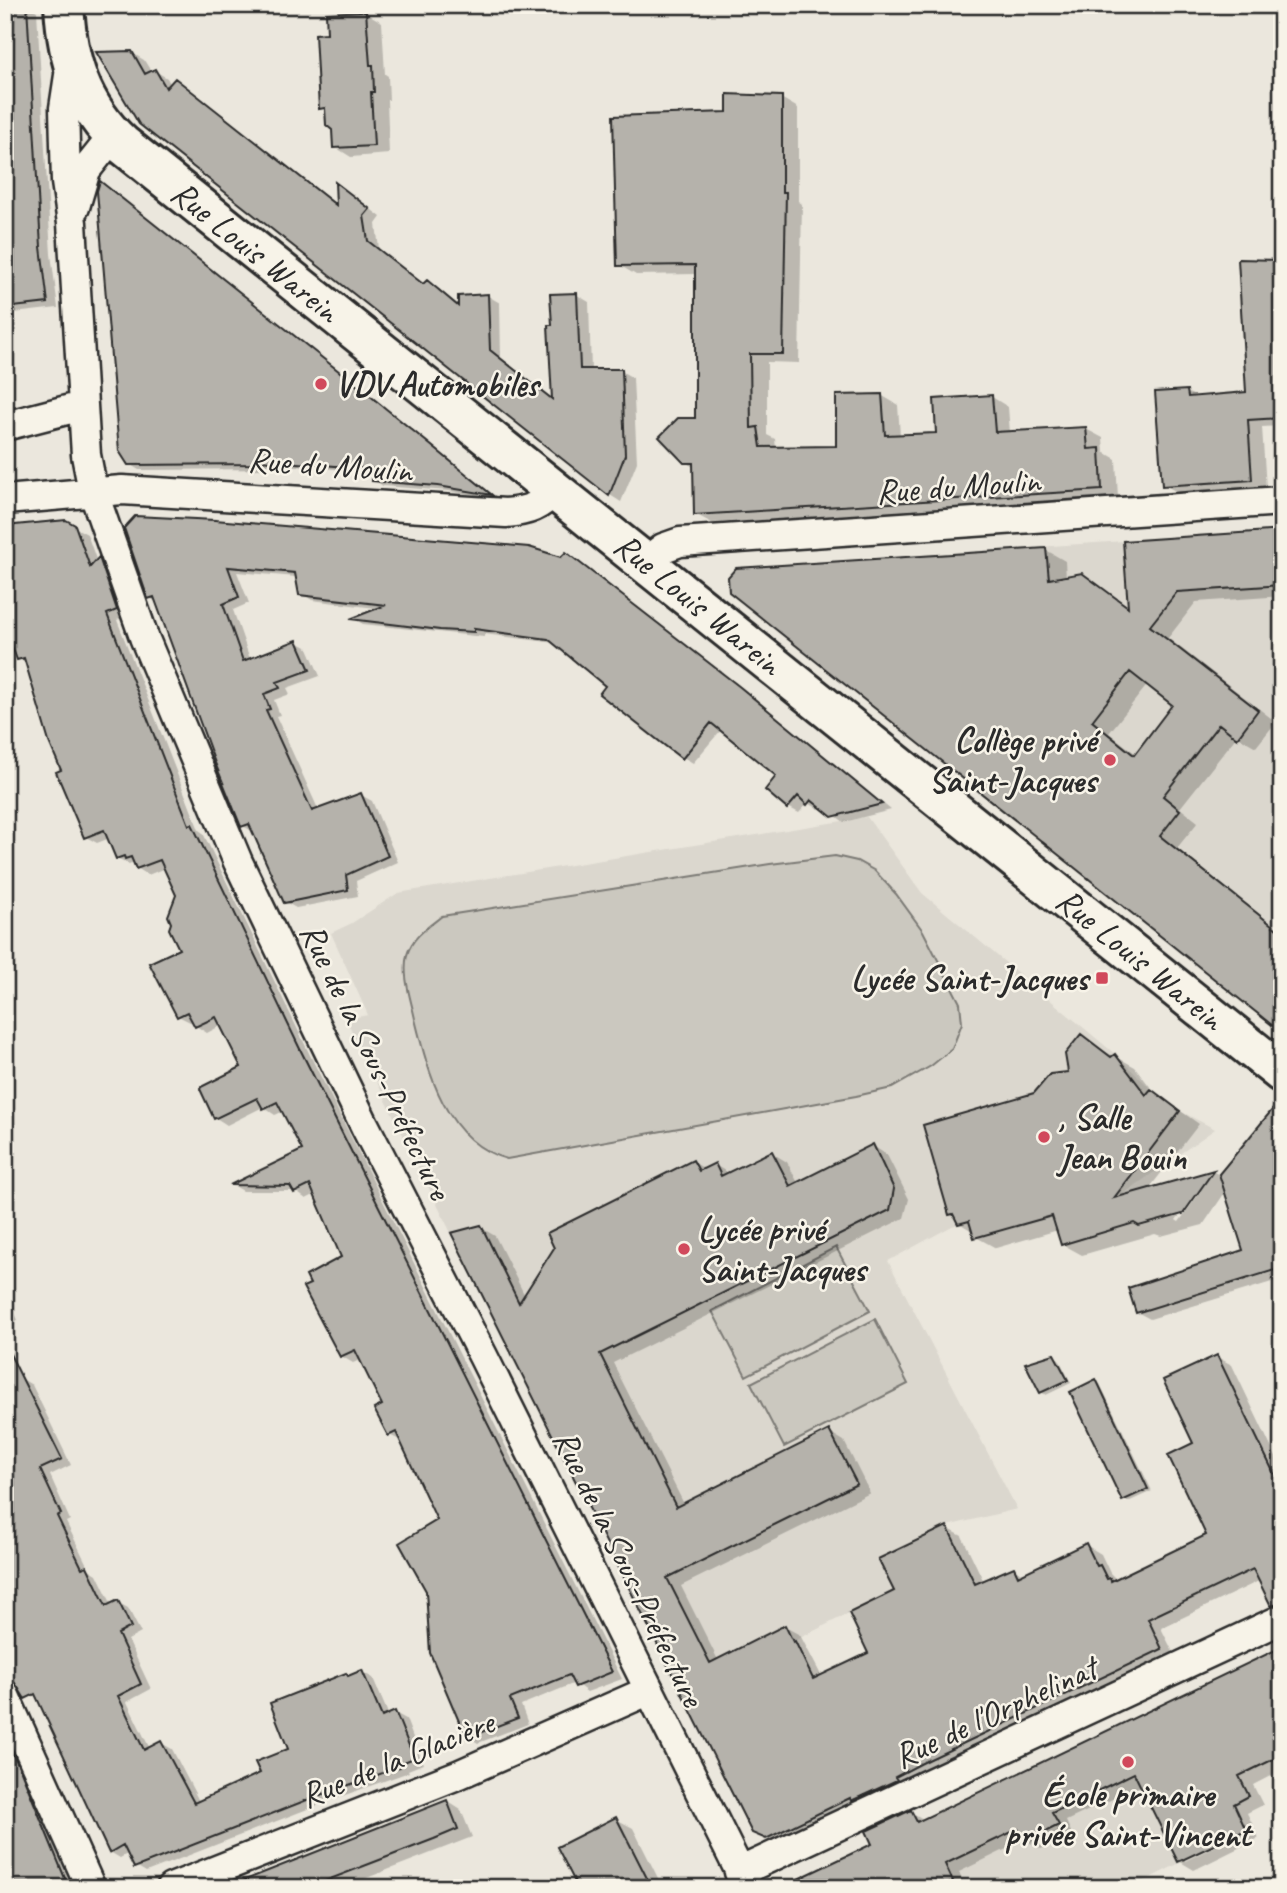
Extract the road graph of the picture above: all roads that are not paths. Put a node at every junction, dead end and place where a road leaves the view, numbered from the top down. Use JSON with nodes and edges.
{"nodes":[{"id":1,"x":64,"y":5,"type":"edge"},
{"id":2,"x":71,"y":62,"type":"junction"},
{"id":3,"x":113,"y":136,"type":"junction"},
{"id":4,"x":72,"y":223,"type":"junction"},
{"id":5,"x":82,"y":406,"type":"junction"},
{"id":6,"x":5,"y":426,"type":"edge"},
{"id":7,"x":555,"y":490,"type":"junction"},
{"id":8,"x":93,"y":491,"type":"junction"},
{"id":9,"x":5,"y":500,"type":"edge"},
{"id":10,"x":1282,"y":501,"type":"edge"},
{"id":11,"x":645,"y":562,"type":"junction"},
{"id":12,"x":1282,"y":1073,"type":"edge"},
{"id":13,"x":1282,"y":1619,"type":"edge"},
{"id":14,"x":648,"y":1691,"type":"junction"},
{"id":15,"x":5,"y":1696,"type":"edge"},
{"id":16,"x":744,"y":1880,"type":"edge"},
{"id":17,"x":91,"y":1888,"type":"edge"},
{"id":18,"x":171,"y":1888,"type":"edge"}],
"edges":[{"from":1,"to":2,"type":"main road","name":"Rue Louis Warein"},
{"from":2,"to":3,"type":"main road","name":"Rue Louis Warein"},
{"from":2,"to":4,"type":"street","name":"Rue de la Sous-Préfecture"},
{"from":3,"to":4,"type":"street","name":"Rue de la Sous-Préfecture"},
{"from":3,"to":7,"type":"main road","name":"Rue Louis Warein"},
{"from":4,"to":5,"type":"street","name":"Rue de la Sous-Préfecture"},
{"from":5,"to":6,"type":"street"},
{"from":5,"to":8,"type":"street","name":"Rue de la Sous-Préfecture"},
{"from":7,"to":8,"type":"street","name":"Rue du Moulin"},
{"from":7,"to":11,"type":"main road","name":"Rue Louis Warein"},
{"from":8,"to":9,"type":"street","name":"Rue du Moulin"},
{"from":8,"to":14,"type":"street","name":"Rue de la Sous-Préfecture"},
{"from":10,"to":11,"type":"street","name":"Rue du Moulin"},
{"from":11,"to":12,"type":"main road","name":"Rue Louis Warein"},
{"from":13,"to":16,"type":"street","name":"Rue de l'Orphelinat"},
{"from":14,"to":16,"type":"street","name":"Rue de la Sous-Préfecture"},
{"from":14,"to":18,"type":"street","name":"Rue de la Glacière"},
{"from":15,"to":17,"type":"street"}]}
